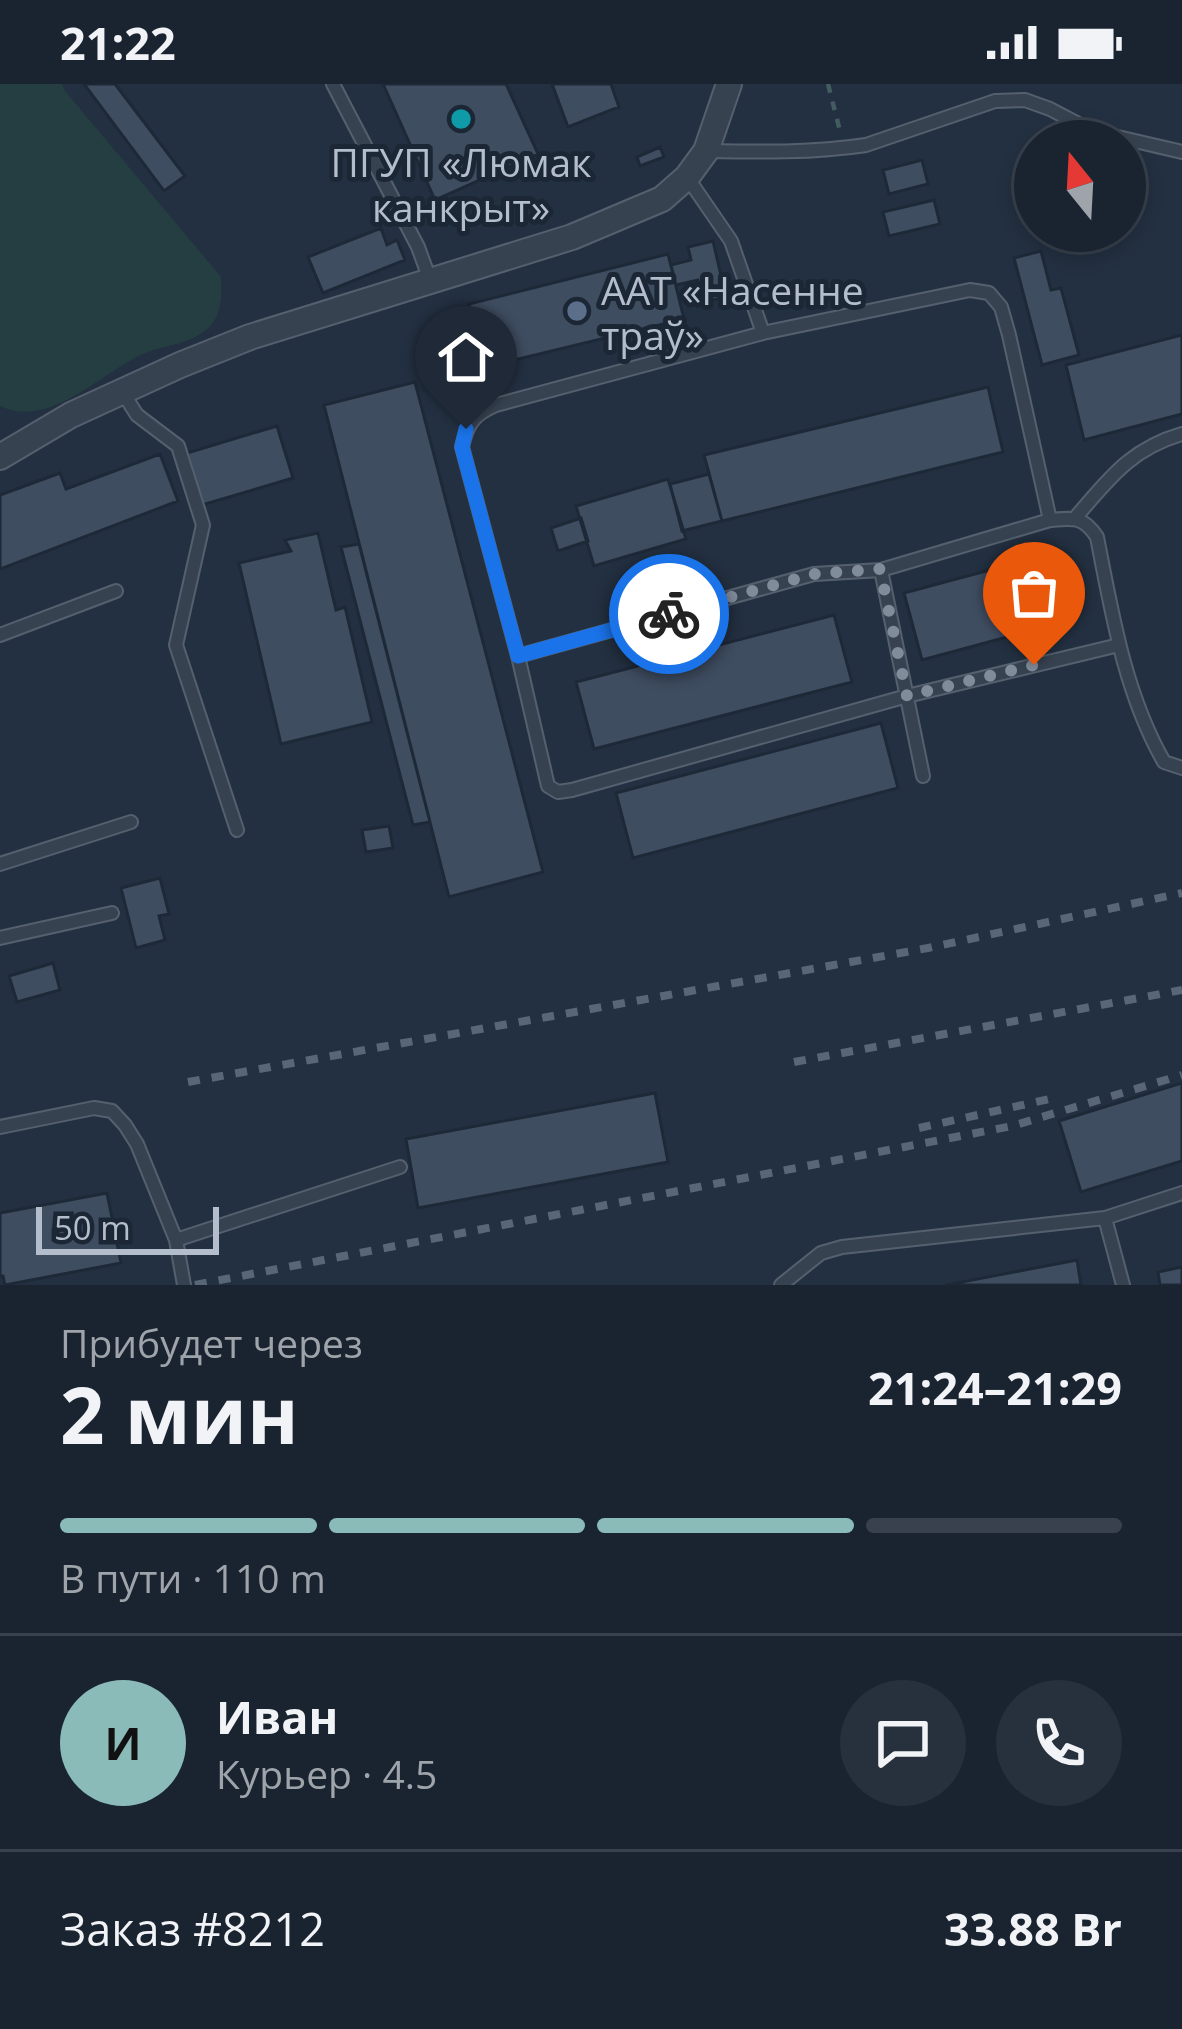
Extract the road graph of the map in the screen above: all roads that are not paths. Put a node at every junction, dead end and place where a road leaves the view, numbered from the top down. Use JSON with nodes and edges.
{"nodes":[{"id":1,"x":333,"y":84,"type":"edge"},
{"id":2,"x":729,"y":84,"type":"edge"},
{"id":3,"x":749,"y":84,"type":"edge"},
{"id":4,"x":706,"y":151,"type":"junction"},
{"id":5,"x":1182,"y":152,"type":"edge"},
{"id":6,"x":687,"y":177,"type":"junction"},
{"id":7,"x":430,"y":280,"type":"junction"},
{"id":8,"x":763,"y":332,"type":"junction"},
{"id":9,"x":123,"y":393,"type":"junction"},
{"id":10,"x":1182,"y":434,"type":"edge"},
{"id":11,"x":0,"y":457,"type":"edge"},
{"id":12,"x":1075,"y":518,"type":"junction"},
{"id":13,"x":1050,"y":520,"type":"junction"},
{"id":14,"x":880,"y":569,"type":"junction"},
{"id":15,"x":116,"y":591,"type":"dead end"},
{"id":16,"x":0,"y":635,"type":"edge"},
{"id":17,"x":1119,"y":644,"type":"junction"},
{"id":18,"x":518,"y":656,"type":"junction"},
{"id":19,"x":907,"y":696,"type":"junction"},
{"id":20,"x":1182,"y":768,"type":"edge"},
{"id":21,"x":923,"y":776,"type":"dead end"},
{"id":22,"x":131,"y":822,"type":"dead end"},
{"id":23,"x":237,"y":830,"type":"dead end"},
{"id":24,"x":0,"y":864,"type":"edge"},
{"id":25,"x":112,"y":913,"type":"dead end"},
{"id":26,"x":0,"y":938,"type":"edge"},
{"id":27,"x":0,"y":1126,"type":"edge"},
{"id":28,"x":400,"y":1167,"type":"dead end"},
{"id":29,"x":1182,"y":1193,"type":"edge"},
{"id":30,"x":1106,"y":1218,"type":"junction"},
{"id":31,"x":176,"y":1240,"type":"junction"},
{"id":32,"x":184,"y":1285,"type":"edge"},
{"id":33,"x":781,"y":1285,"type":"edge"},
{"id":34,"x":1124,"y":1285,"type":"edge"}],
"edges":[{"from":1,"to":7,"type":"lane"},
{"from":2,"to":3,"type":"lane"},
{"from":2,"to":4,"type":"street"},
{"from":4,"to":5,"type":"lane"},
{"from":4,"to":6,"type":"street"},
{"from":6,"to":7,"type":"street"},
{"from":6,"to":8,"type":"lane"},
{"from":7,"to":9,"type":"street"},
{"from":8,"to":13,"type":"lane"},
{"from":8,"to":18,"type":"lane"},
{"from":9,"to":11,"type":"street"},
{"from":9,"to":23,"type":"lane"},
{"from":10,"to":12,"type":"lane"},
{"from":12,"to":13,"type":"lane"},
{"from":12,"to":17,"type":"lane"},
{"from":13,"to":14,"type":"lane"},
{"from":14,"to":18,"type":"lane"},
{"from":14,"to":19,"type":"lane"},
{"from":15,"to":16,"type":"lane"},
{"from":17,"to":19,"type":"lane"},
{"from":17,"to":20,"type":"lane"},
{"from":18,"to":19,"type":"lane"},
{"from":19,"to":21,"type":"lane"},
{"from":22,"to":24,"type":"lane"},
{"from":25,"to":26,"type":"lane"},
{"from":27,"to":31,"type":"lane"},
{"from":28,"to":31,"type":"lane"},
{"from":29,"to":30,"type":"lane"},
{"from":30,"to":33,"type":"lane"},
{"from":30,"to":34,"type":"lane"},
{"from":31,"to":32,"type":"lane"}]}
